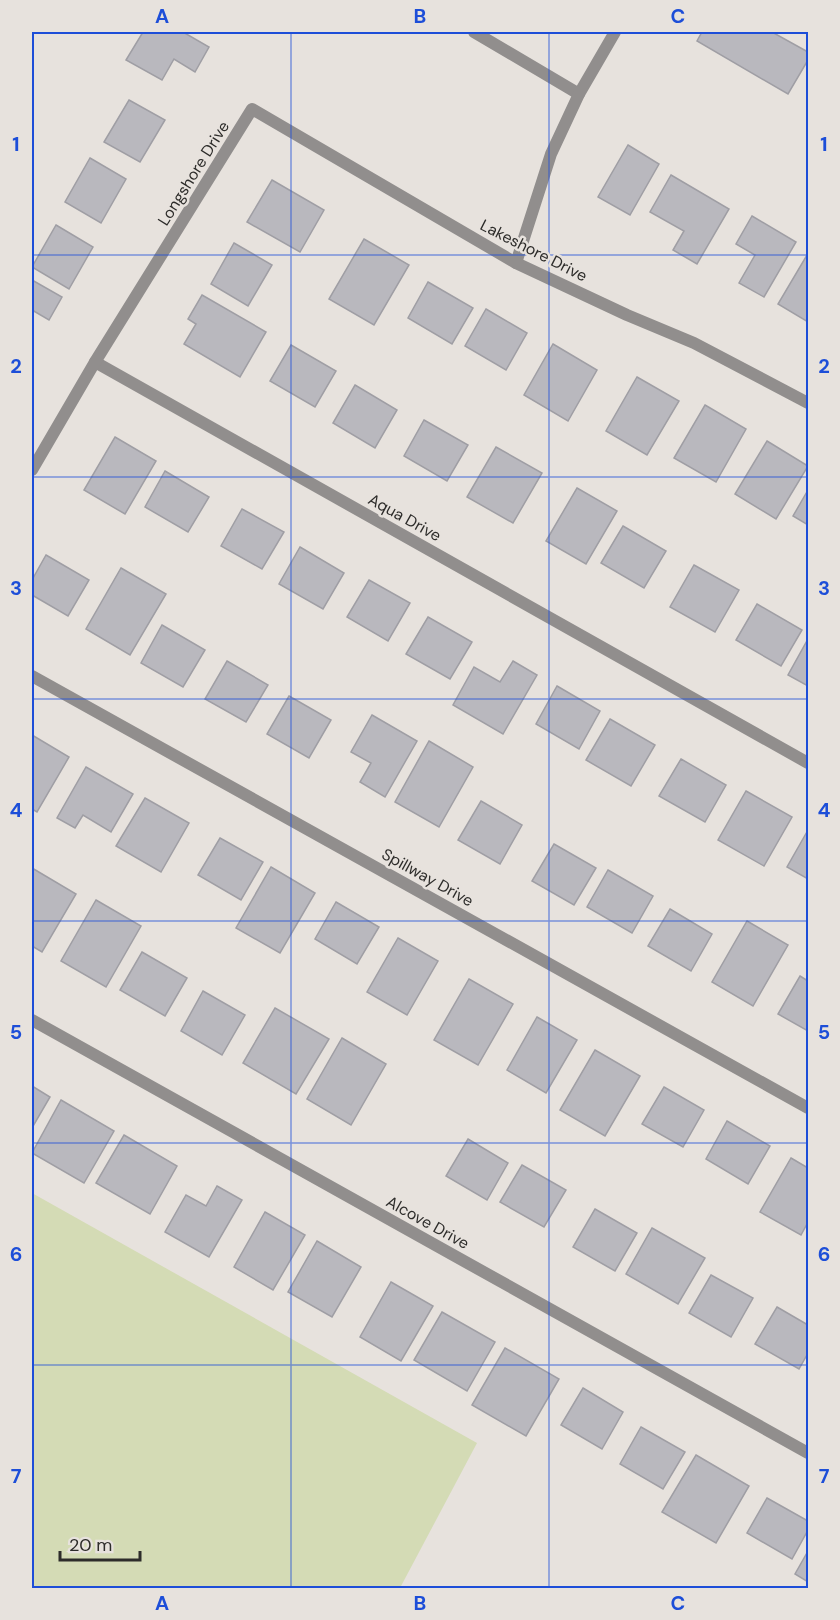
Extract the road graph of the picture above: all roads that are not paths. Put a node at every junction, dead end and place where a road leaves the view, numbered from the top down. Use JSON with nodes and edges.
{"nodes":[{"id":1,"x":474,"y":32,"type":"edge"},
{"id":2,"x":615,"y":32,"type":"edge"},
{"id":3,"x":579,"y":94,"type":"junction"},
{"id":4,"x":252,"y":109,"type":"joint"},
{"id":5,"x":516,"y":263,"type":"junction"},
{"id":6,"x":95,"y":363,"type":"junction"},
{"id":7,"x":808,"y":403,"type":"edge"},
{"id":8,"x":32,"y":470,"type":"edge"},
{"id":9,"x":32,"y":676,"type":"edge"},
{"id":10,"x":808,"y":763,"type":"edge"},
{"id":11,"x":32,"y":1020,"type":"edge"},
{"id":12,"x":808,"y":1108,"type":"edge"},
{"id":13,"x":808,"y":1453,"type":"edge"}],
"edges":[{"from":1,"to":3,"type":"street"},
{"from":2,"to":3,"type":"street"},
{"from":3,"to":5,"type":"street"},
{"from":4,"to":5,"type":"street","name":"Lakeshore Drive"},
{"from":4,"to":6,"type":"street","name":"Longshore Drive"},
{"from":5,"to":7,"type":"street","name":"Lakeshore Drive"},
{"from":6,"to":8,"type":"street"},
{"from":6,"to":10,"type":"street","name":"Aqua Drive"},
{"from":9,"to":12,"type":"street","name":"Spillway Drive"},
{"from":11,"to":13,"type":"street","name":"Alcove Drive"}]}
